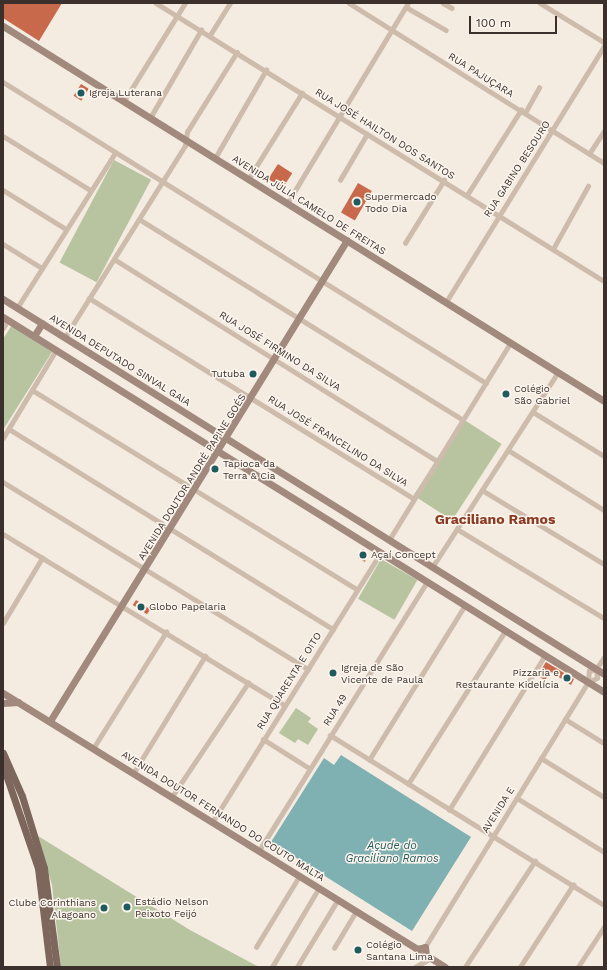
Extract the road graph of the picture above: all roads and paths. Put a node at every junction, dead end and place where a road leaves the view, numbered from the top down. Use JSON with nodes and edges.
{"nodes":[{"id":1,"x":156,"y":3,"type":"edge"},
{"id":2,"x":185,"y":3,"type":"edge"},
{"id":3,"x":230,"y":3,"type":"edge"},
{"id":4,"x":349,"y":3,"type":"edge"},
{"id":5,"x":443,"y":3,"type":"edge"},
{"id":6,"x":540,"y":3,"type":"edge"},
{"id":7,"x":407,"y":5,"type":"edge"},
{"id":8,"x":452,"y":8,"type":"dead end"},
{"id":9,"x":177,"y":16,"type":"junction"},
{"id":10,"x":3,"y":26,"type":"edge"},
{"id":11,"x":201,"y":30,"type":"junction"},
{"id":12,"x":392,"y":30,"type":"junction"},
{"id":13,"x":446,"y":30,"type":"dead end"},
{"id":14,"x":210,"y":35,"type":"junction"},
{"id":15,"x":604,"y":42,"type":"edge"},
{"id":16,"x":604,"y":46,"type":"edge"},
{"id":17,"x":236,"y":52,"type":"junction"},
{"id":18,"x":266,"y":70,"type":"junction"},
{"id":19,"x":3,"y":82,"type":"edge"},
{"id":20,"x":539,"y":88,"type":"dead end"},
{"id":21,"x":302,"y":93,"type":"junction"},
{"id":22,"x":124,"y":101,"type":"junction"},
{"id":23,"x":521,"y":110,"type":"junction"},
{"id":24,"x":525,"y":113,"type":"junction"},
{"id":25,"x":339,"y":117,"type":"junction"},
{"id":26,"x":150,"y":118,"type":"junction"},
{"id":27,"x":552,"y":130,"type":"junction"},
{"id":28,"x":604,"y":131,"type":"edge"},
{"id":29,"x":367,"y":134,"type":"junction"},
{"id":30,"x":3,"y":136,"type":"edge"},
{"id":31,"x":186,"y":140,"type":"junction"},
{"id":32,"x":115,"y":153,"type":"junction"},
{"id":33,"x":589,"y":154,"type":"junction"},
{"id":34,"x":215,"y":158,"type":"junction"},
{"id":35,"x":604,"y":163,"type":"edge"},
{"id":36,"x":249,"y":178,"type":"junction"},
{"id":37,"x":340,"y":180,"type":"dead end"},
{"id":38,"x":444,"y":180,"type":"junction"},
{"id":39,"x":162,"y":181,"type":"junction"},
{"id":40,"x":588,"y":186,"type":"dead end"},
{"id":41,"x":3,"y":190,"type":"edge"},
{"id":42,"x":90,"y":190,"type":"junction"},
{"id":43,"x":467,"y":194,"type":"junction"},
{"id":44,"x":288,"y":202,"type":"junction"},
{"id":45,"x":498,"y":215,"type":"junction"},
{"id":46,"x":139,"y":219,"type":"junction"},
{"id":47,"x":66,"y":229,"type":"junction"},
{"id":48,"x":347,"y":240,"type":"junction"},
{"id":49,"x":405,"y":243,"type":"dead end"},
{"id":50,"x":3,"y":244,"type":"edge"},
{"id":51,"x":553,"y":249,"type":"junction"},
{"id":52,"x":114,"y":259,"type":"junction"},
{"id":53,"x":42,"y":268,"type":"junction"},
{"id":54,"x":604,"y":280,"type":"edge"},
{"id":55,"x":322,"y":281,"type":"junction"},
{"id":56,"x":89,"y":298,"type":"junction"},
{"id":57,"x":3,"y":299,"type":"edge"},
{"id":58,"x":446,"y":302,"type":"junction"},
{"id":59,"x":18,"y":308,"type":"junction"},
{"id":60,"x":6,"y":319,"type":"edge"},
{"id":61,"x":300,"y":320,"type":"junction"},
{"id":62,"x":42,"y":324,"type":"junction"},
{"id":63,"x":3,"y":328,"type":"edge"},
{"id":64,"x":34,"y":336,"type":"junction"},
{"id":65,"x":65,"y":337,"type":"junction"},
{"id":66,"x":510,"y":343,"type":"junction"},
{"id":67,"x":56,"y":350,"type":"junction"},
{"id":68,"x":276,"y":359,"type":"junction"},
{"id":69,"x":558,"y":372,"type":"junction"},
{"id":70,"x":486,"y":383,"type":"junction"},
{"id":71,"x":32,"y":390,"type":"junction"},
{"id":72,"x":252,"y":398,"type":"junction"},
{"id":73,"x":604,"y":401,"type":"edge"},
{"id":74,"x":533,"y":412,"type":"junction"},
{"id":75,"x":463,"y":420,"type":"junction"},
{"id":76,"x":9,"y":429,"type":"junction"},
{"id":77,"x":3,"y":438,"type":"edge"},
{"id":78,"x":227,"y":438,"type":"junction"},
{"id":79,"x":508,"y":450,"type":"junction"},
{"id":80,"x":219,"y":451,"type":"junction"},
{"id":81,"x":604,"y":456,"type":"edge"},
{"id":82,"x":436,"y":460,"type":"junction"},
{"id":83,"x":3,"y":482,"type":"edge"},
{"id":84,"x":482,"y":490,"type":"junction"},
{"id":85,"x":195,"y":491,"type":"junction"},
{"id":86,"x":413,"y":498,"type":"junction"},
{"id":87,"x":604,"y":510,"type":"edge"},
{"id":88,"x":458,"y":529,"type":"junction"},
{"id":89,"x":171,"y":530,"type":"junction"},
{"id":90,"x":3,"y":534,"type":"edge"},
{"id":91,"x":389,"y":540,"type":"junction"},
{"id":92,"x":381,"y":552,"type":"junction"},
{"id":93,"x":410,"y":553,"type":"junction"},
{"id":94,"x":42,"y":558,"type":"junction"},
{"id":95,"x":604,"y":564,"type":"edge"},
{"id":96,"x":401,"y":565,"type":"junction"},
{"id":97,"x":433,"y":566,"type":"junction"},
{"id":98,"x":147,"y":568,"type":"junction"},
{"id":99,"x":427,"y":582,"type":"junction"},
{"id":100,"x":356,"y":589,"type":"junction"},
{"id":101,"x":465,"y":605,"type":"junction"},
{"id":102,"x":122,"y":606,"type":"junction"},
{"id":103,"x":604,"y":618,"type":"edge"},
{"id":104,"x":3,"y":623,"type":"edge"},
{"id":105,"x":332,"y":629,"type":"junction"},
{"id":106,"x":505,"y":631,"type":"junction"},
{"id":107,"x":166,"y":632,"type":"junction"},
{"id":108,"x":545,"y":655,"type":"junction"},
{"id":109,"x":204,"y":656,"type":"junction"},
{"id":110,"x":604,"y":657,"type":"edge"},
{"id":111,"x":308,"y":668,"type":"junction"},
{"id":112,"x":596,"y":669,"type":"junction"},
{"id":113,"x":604,"y":674,"type":"edge"},
{"id":114,"x":588,"y":682,"type":"junction"},
{"id":115,"x":248,"y":683,"type":"junction"},
{"id":116,"x":4,"y":692,"type":"edge"},
{"id":117,"x":604,"y":692,"type":"edge"},
{"id":118,"x":18,"y":702,"type":"junction"},
{"id":119,"x":3,"y":703,"type":"edge"},
{"id":120,"x":284,"y":705,"type":"junction"},
{"id":121,"x":565,"y":719,"type":"junction"},
{"id":122,"x":50,"y":721,"type":"junction"},
{"id":123,"x":330,"y":736,"type":"junction"},
{"id":124,"x":263,"y":739,"type":"junction"},
{"id":125,"x":604,"y":743,"type":"edge"},
{"id":126,"x":94,"y":747,"type":"junction"},
{"id":127,"x":3,"y":753,"type":"edge"},
{"id":128,"x":540,"y":758,"type":"junction"},
{"id":129,"x":369,"y":760,"type":"junction"},
{"id":130,"x":3,"y":766,"type":"edge"},
{"id":131,"x":309,"y":768,"type":"junction"},
{"id":132,"x":134,"y":772,"type":"junction"},
{"id":133,"x":408,"y":784,"type":"junction"},
{"id":134,"x":173,"y":795,"type":"junction"},
{"id":135,"x":604,"y":797,"type":"edge"},
{"id":136,"x":517,"y":798,"type":"junction"},
{"id":137,"x":449,"y":810,"type":"junction"},
{"id":138,"x":213,"y":821,"type":"junction"},
{"id":139,"x":492,"y":837,"type":"junction"},
{"id":140,"x":260,"y":849,"type":"junction"},
{"id":141,"x":604,"y":852,"type":"edge"},
{"id":142,"x":535,"y":861,"type":"junction"},
{"id":143,"x":300,"y":875,"type":"junction"},
{"id":144,"x":573,"y":885,"type":"junction"},
{"id":145,"x":318,"y":888,"type":"junction"},
{"id":146,"x":337,"y":901,"type":"junction"},
{"id":147,"x":604,"y":905,"type":"edge"},
{"id":148,"x":355,"y":913,"type":"junction"},
{"id":149,"x":604,"y":927,"type":"edge"},
{"id":150,"x":256,"y":947,"type":"dead end"},
{"id":151,"x":425,"y":947,"type":"junction"},
{"id":152,"x":334,"y":948,"type":"dead end"},
{"id":153,"x":417,"y":949,"type":"junction"},
{"id":154,"x":428,"y":957,"type":"junction"},
{"id":155,"x":50,"y":967,"type":"edge"},
{"id":156,"x":57,"y":967,"type":"edge"},
{"id":157,"x":272,"y":967,"type":"edge"},
{"id":158,"x":297,"y":967,"type":"edge"},
{"id":159,"x":415,"y":967,"type":"edge"},
{"id":160,"x":445,"y":967,"type":"edge"},
{"id":161,"x":465,"y":967,"type":"edge"},
{"id":162,"x":520,"y":967,"type":"edge"},
{"id":163,"x":578,"y":967,"type":"edge"}],
"edges":[{"from":1,"to":9,"type":"street","name":"RUA JOSÉ HAILTON DOS SANTOS"},
{"from":2,"to":9,"type":"street"},
{"from":3,"to":14,"type":"street"},
{"from":4,"to":12,"type":"street","name":"RUA PAJUÇARA"},
{"from":5,"to":8,"type":"street"},
{"from":6,"to":15,"type":"street"},
{"from":7,"to":12,"type":"street"},
{"from":7,"to":13,"type":"street"},
{"from":9,"to":11,"type":"street","name":"RUA JOSÉ HAILTON DOS SANTOS"},
{"from":9,"to":22,"type":"street"},
{"from":10,"to":22,"type":"street","name":"AVENIDA JÚLIA CAMELO DE FREITAS"},
{"from":11,"to":14,"type":"street","name":"RUA JOSÉ HAILTON DOS SANTOS"},
{"from":11,"to":26,"type":"street"},
{"from":12,"to":23,"type":"street","name":"RUA PAJUÇARA"},
{"from":12,"to":25,"type":"street"},
{"from":14,"to":17,"type":"street","name":"RUA JOSÉ HAILTON DOS SANTOS"},
{"from":16,"to":27,"type":"street","name":"RUA GABINO BESOURO"},
{"from":17,"to":18,"type":"street","name":"RUA JOSÉ HAILTON DOS SANTOS"},
{"from":17,"to":31,"type":"street"},
{"from":18,"to":21,"type":"street","name":"RUA JOSÉ HAILTON DOS SANTOS"},
{"from":18,"to":34,"type":"street"},
{"from":19,"to":32,"type":"street"},
{"from":20,"to":24,"type":"street"},
{"from":21,"to":25,"type":"street","name":"RUA JOSÉ HAILTON DOS SANTOS"},
{"from":21,"to":36,"type":"street"},
{"from":22,"to":26,"type":"street","name":"AVENIDA JÚLIA CAMELO DE FREITAS"},
{"from":23,"to":24,"type":"street","name":"RUA PAJUÇARA"},
{"from":23,"to":43,"type":"street"},
{"from":24,"to":27,"type":"street","name":"RUA PAJUÇARA"},
{"from":25,"to":29,"type":"street","name":"RUA JOSÉ HAILTON DOS SANTOS"},
{"from":25,"to":44,"type":"street"},
{"from":26,"to":31,"type":"street","name":"AVENIDA JÚLIA CAMELO DE FREITAS"},
{"from":27,"to":33,"type":"street","name":"RUA PAJUÇARA"},
{"from":27,"to":45,"type":"street","name":"RUA GABINO BESOURO"},
{"from":28,"to":33,"type":"street"},
{"from":29,"to":37,"type":"street"},
{"from":29,"to":38,"type":"street","name":"RUA JOSÉ HAILTON DOS SANTOS"},
{"from":30,"to":42,"type":"street"},
{"from":31,"to":34,"type":"street","name":"AVENIDA JÚLIA CAMELO DE FREITAS"},
{"from":31,"to":39,"type":"street"},
{"from":32,"to":39,"type":"street"},
{"from":32,"to":42,"type":"street"},
{"from":33,"to":35,"type":"street","name":"RUA PAJUÇARA"},
{"from":34,"to":36,"type":"street","name":"AVENIDA JÚLIA CAMELO DE FREITAS"},
{"from":36,"to":44,"type":"street","name":"AVENIDA JÚLIA CAMELO DE FREITAS"},
{"from":38,"to":43,"type":"street","name":"RUA JOSÉ HAILTON DOS SANTOS"},
{"from":38,"to":49,"type":"street"},
{"from":39,"to":46,"type":"street"},
{"from":39,"to":55,"type":"street"},
{"from":40,"to":51,"type":"street"},
{"from":41,"to":47,"type":"street"},
{"from":42,"to":47,"type":"street"},
{"from":43,"to":45,"type":"street","name":"RUA JOSÉ HAILTON DOS SANTOS"},
{"from":44,"to":48,"type":"street","name":"AVENIDA JÚLIA CAMELO DE FREITAS"},
{"from":45,"to":51,"type":"street","name":"RUA JOSÉ HAILTON DOS SANTOS"},
{"from":45,"to":58,"type":"street","name":"RUA GABINO BESOURO"},
{"from":46,"to":52,"type":"street"},
{"from":46,"to":61,"type":"street"},
{"from":47,"to":53,"type":"street"},
{"from":48,"to":55,"type":"street","name":"AVENIDA DOUTOR ANDRÉ PAPINE GOÉS"},
{"from":48,"to":58,"type":"street","name":"AVENIDA JÚLIA CAMELO DE FREITAS"},
{"from":50,"to":53,"type":"street"},
{"from":51,"to":54,"type":"street","name":"RUA JOSÉ HAILTON DOS SANTOS"},
{"from":52,"to":56,"type":"street"},
{"from":52,"to":68,"type":"street","name":"RUA JOSÉ FIRMINO DA SILVA"},
{"from":53,"to":59,"type":"street"},
{"from":55,"to":61,"type":"street","name":"AVENIDA DOUTOR ANDRÉ PAPINE GOÉS"},
{"from":55,"to":70,"type":"street"},
{"from":56,"to":65,"type":"street"},
{"from":56,"to":72,"type":"street","name":"RUA JOSÉ FRANCELINO DA SILVA"},
{"from":57,"to":59,"type":"street","name":"AVENIDA DEPUTADO SINVAL GAIA"},
{"from":58,"to":66,"type":"street","name":"AVENIDA JÚLIA CAMELO DE FREITAS"},
{"from":59,"to":62,"type":"street","name":"AVENIDA DEPUTADO SINVAL GAIA"},
{"from":60,"to":63,"type":"street"},
{"from":60,"to":64,"type":"street"},
{"from":61,"to":68,"type":"street","name":"AVENIDA DOUTOR ANDRÉ PAPINE GOÉS"},
{"from":61,"to":75,"type":"street"},
{"from":62,"to":64,"type":"street"},
{"from":62,"to":65,"type":"street","name":"AVENIDA DEPUTADO SINVAL GAIA"},
{"from":64,"to":67,"type":"street"},
{"from":65,"to":78,"type":"street","name":"AVENIDA DEPUTADO SINVAL GAIA"},
{"from":66,"to":69,"type":"street","name":"AVENIDA JÚLIA CAMELO DE FREITAS"},
{"from":66,"to":70,"type":"street"},
{"from":67,"to":71,"type":"street"},
{"from":67,"to":80,"type":"street"},
{"from":68,"to":72,"type":"street","name":"AVENIDA DOUTOR ANDRÉ PAPINE GOÉS"},
{"from":68,"to":82,"type":"street","name":"RUA JOSÉ FIRMINO DA SILVA"},
{"from":69,"to":73,"type":"street","name":"AVENIDA JÚLIA CAMELO DE FREITAS"},
{"from":69,"to":74,"type":"street"},
{"from":70,"to":75,"type":"street"},
{"from":71,"to":76,"type":"street"},
{"from":71,"to":85,"type":"street"},
{"from":72,"to":78,"type":"street","name":"AVENIDA DOUTOR ANDRÉ PAPINE GOÉS"},
{"from":72,"to":86,"type":"street","name":"RUA JOSÉ FRANCELINO DA SILVA"},
{"from":74,"to":79,"type":"street"},
{"from":74,"to":81,"type":"street"},
{"from":75,"to":82,"type":"street"},
{"from":76,"to":77,"type":"street"},
{"from":76,"to":89,"type":"street"},
{"from":78,"to":80,"type":"street","name":"AVENIDA DOUTOR ANDRÉ PAPINE GOÉS"},
{"from":78,"to":91,"type":"street","name":"AVENIDA DEPUTADO SINVAL GAIA"},
{"from":79,"to":84,"type":"street"},
{"from":79,"to":87,"type":"street"},
{"from":80,"to":85,"type":"street","name":"AVENIDA DOUTOR ANDRÉ PAPINE GOÉS"},
{"from":80,"to":92,"type":"street"},
{"from":82,"to":86,"type":"street"},
{"from":83,"to":98,"type":"street"},
{"from":84,"to":88,"type":"street"},
{"from":84,"to":95,"type":"street"},
{"from":85,"to":89,"type":"street","name":"AVENIDA DOUTOR ANDRÉ PAPINE GOÉS"},
{"from":85,"to":100,"type":"street"},
{"from":86,"to":91,"type":"street"},
{"from":88,"to":97,"type":"street"},
{"from":88,"to":103,"type":"street"},
{"from":89,"to":98,"type":"street","name":"AVENIDA DOUTOR ANDRÉ PAPINE GOÉS"},
{"from":89,"to":105,"type":"street"},
{"from":90,"to":94,"type":"street"},
{"from":91,"to":93,"type":"street","name":"AVENIDA DEPUTADO SINVAL GAIA"},
{"from":92,"to":96,"type":"street"},
{"from":92,"to":100,"type":"street","name":"RUA QUARENTA E OITO"},
{"from":93,"to":96,"type":"street"},
{"from":93,"to":97,"type":"street","name":"AVENIDA DEPUTADO SINVAL GAIA"},
{"from":94,"to":102,"type":"street"},
{"from":94,"to":104,"type":"street"},
{"from":96,"to":99,"type":"street"},
{"from":97,"to":112,"type":"street","name":"AVENIDA DEPUTADO SINVAL GAIA"},
{"from":98,"to":102,"type":"street","name":"AVENIDA DOUTOR ANDRÉ PAPINE GOÉS"},
{"from":98,"to":111,"type":"street"},
{"from":99,"to":101,"type":"street"},
{"from":99,"to":123,"type":"street","name":"RUA 49"},
{"from":100,"to":105,"type":"street","name":"RUA QUARENTA E OITO"},
{"from":101,"to":106,"type":"street"},
{"from":101,"to":129,"type":"street"},
{"from":102,"to":107,"type":"street"},
{"from":102,"to":122,"type":"street","name":"AVENIDA DOUTOR ANDRÉ PAPINE GOÉS"},
{"from":105,"to":111,"type":"street","name":"RUA QUARENTA E OITO"},
{"from":106,"to":108,"type":"street"},
{"from":106,"to":133,"type":"street"},
{"from":107,"to":109,"type":"street"},
{"from":107,"to":126,"type":"street"},
{"from":108,"to":114,"type":"street"},
{"from":108,"to":137,"type":"street"},
{"from":109,"to":115,"type":"street"},
{"from":109,"to":132,"type":"street"},
{"from":110,"to":112,"type":"street","name":"AVENIDA E"},
{"from":111,"to":120,"type":"street","name":"RUA QUARENTA E OITO"},
{"from":112,"to":113,"type":"street","name":"AVENIDA DEPUTADO SINVAL GAIA"},
{"from":112,"to":114,"type":"street","name":"AVENIDA E"},
{"from":112,"to":114,"type":"street","name":"AVENIDA E"},
{"from":114,"to":117,"type":"street"},
{"from":114,"to":121,"type":"street","name":"AVENIDA E"},
{"from":115,"to":120,"type":"street"},
{"from":115,"to":134,"type":"street"},
{"from":116,"to":118,"type":"street","name":"AVENIDA DOUTOR FERNANDO DO COUTO MALTA"},
{"from":118,"to":119,"type":"street"},
{"from":118,"to":122,"type":"street","name":"AVENIDA DOUTOR FERNANDO DO COUTO MALTA"},
{"from":120,"to":124,"type":"street","name":"RUA QUARENTA E OITO"},
{"from":121,"to":125,"type":"street"},
{"from":121,"to":128,"type":"street","name":"AVENIDA E"},
{"from":122,"to":126,"type":"street","name":"AVENIDA DOUTOR FERNANDO DO COUTO MALTA"},
{"from":123,"to":129,"type":"street"},
{"from":123,"to":131,"type":"street","name":"RUA 49"},
{"from":124,"to":131,"type":"street"},
{"from":124,"to":138,"type":"street","name":"RUA QUARENTA E OITO"},
{"from":126,"to":132,"type":"street","name":"AVENIDA DOUTOR FERNANDO DO COUTO MALTA"},
{"from":127,"to":156,"type":"main road"},
{"from":128,"to":135,"type":"street"},
{"from":128,"to":136,"type":"street","name":"AVENIDA E"},
{"from":129,"to":133,"type":"street"},
{"from":130,"to":155,"type":"main road"},
{"from":131,"to":140,"type":"street","name":"RUA 49"},
{"from":132,"to":134,"type":"street","name":"AVENIDA DOUTOR FERNANDO DO COUTO MALTA"},
{"from":133,"to":137,"type":"street"},
{"from":134,"to":138,"type":"street","name":"AVENIDA DOUTOR FERNANDO DO COUTO MALTA"},
{"from":136,"to":139,"type":"street","name":"AVENIDA E"},
{"from":136,"to":141,"type":"street"},
{"from":137,"to":139,"type":"street"},
{"from":138,"to":140,"type":"street","name":"AVENIDA DOUTOR FERNANDO DO COUTO MALTA"},
{"from":139,"to":142,"type":"street"},
{"from":139,"to":151,"type":"street","name":"AVENIDA E"},
{"from":140,"to":143,"type":"street","name":"AVENIDA DOUTOR FERNANDO DO COUTO MALTA"},
{"from":142,"to":144,"type":"street"},
{"from":142,"to":161,"type":"street"},
{"from":143,"to":145,"type":"street","name":"AVENIDA DOUTOR FERNANDO DO COUTO MALTA"},
{"from":143,"to":150,"type":"street"},
{"from":144,"to":147,"type":"street"},
{"from":144,"to":162,"type":"street"},
{"from":145,"to":146,"type":"street","name":"AVENIDA DOUTOR FERNANDO DO COUTO MALTA"},
{"from":145,"to":157,"type":"street"},
{"from":146,"to":148,"type":"street","name":"AVENIDA DOUTOR FERNANDO DO COUTO MALTA"},
{"from":146,"to":158,"type":"street"},
{"from":148,"to":152,"type":"street"},
{"from":148,"to":153,"type":"street","name":"AVENIDA DOUTOR FERNANDO DO COUTO MALTA"},
{"from":149,"to":163,"type":"street"},
{"from":151,"to":153,"type":"street"},
{"from":151,"to":154,"type":"street"},
{"from":153,"to":154,"type":"street","name":"AVENIDA DOUTOR FERNANDO DO COUTO MALTA"},
{"from":154,"to":159,"type":"street"},
{"from":154,"to":160,"type":"street","name":"AVENIDA DOUTOR FERNANDO DO COUTO MALTA"}]}
